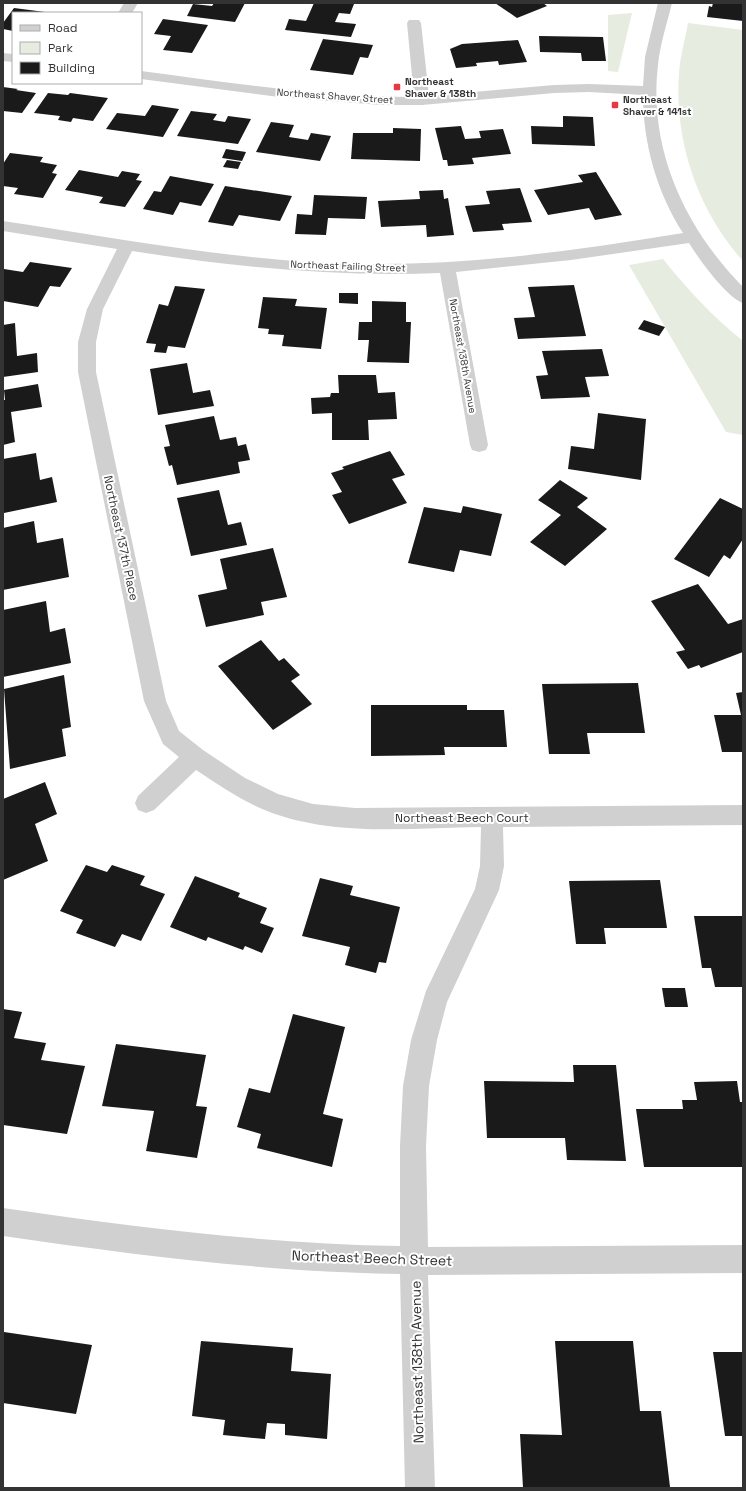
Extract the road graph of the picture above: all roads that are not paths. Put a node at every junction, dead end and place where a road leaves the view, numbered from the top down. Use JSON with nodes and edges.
{"nodes":[{"id":1,"x":131,"y":3,"type":"edge"},
{"id":2,"x":665,"y":3,"type":"edge"},
{"id":3,"x":126,"y":12,"type":"edge"},
{"id":4,"x":414,"y":23,"type":"dead end"},
{"id":5,"x":142,"y":75,"type":"edge"},
{"id":6,"x":650,"y":91,"type":"junction"},
{"id":7,"x":422,"y":101,"type":"junction"},
{"id":8,"x":3,"y":226,"type":"edge"},
{"id":9,"x":693,"y":237,"type":"junction"},
{"id":10,"x":127,"y":245,"type":"junction"},
{"id":11,"x":447,"y":268,"type":"junction"},
{"id":12,"x":743,"y":298,"type":"edge"},
{"id":13,"x":479,"y":445,"type":"dead end"},
{"id":14,"x":195,"y":757,"type":"junction"},
{"id":15,"x":146,"y":803,"type":"dead end"},
{"id":16,"x":743,"y":815,"type":"edge"},
{"id":17,"x":492,"y":818,"type":"junction"},
{"id":18,"x":3,"y":1222,"type":"edge"},
{"id":19,"x":743,"y":1259,"type":"edge"},
{"id":20,"x":414,"y":1261,"type":"junction"},
{"id":21,"x":420,"y":1488,"type":"edge"}],
"edges":[{"from":1,"to":3,"type":"street"},
{"from":2,"to":6,"type":"street"},
{"from":4,"to":7,"type":"street"},
{"from":5,"to":7,"type":"street","name":"Northeast Shaver Street"},
{"from":6,"to":7,"type":"street","name":"Northeast Shaver Street"},
{"from":6,"to":9,"type":"street"},
{"from":8,"to":10,"type":"street","name":"Northeast Failing Street"},
{"from":9,"to":11,"type":"street","name":"Northeast Failing Street"},
{"from":9,"to":12,"type":"street"},
{"from":10,"to":11,"type":"street","name":"Northeast Failing Street"},
{"from":10,"to":14,"type":"street","name":"Northeast 137th Place"},
{"from":11,"to":13,"type":"street","name":"Northeast 138th Avenue"},
{"from":14,"to":15,"type":"street"},
{"from":14,"to":17,"type":"street","name":"Northeast Beech Court"},
{"from":16,"to":17,"type":"street","name":"Northeast Beech Court"},
{"from":17,"to":20,"type":"street","name":"Northeast 138th Avenue"},
{"from":18,"to":20,"type":"street","name":"Northeast Beech Street"},
{"from":19,"to":20,"type":"street","name":"Northeast Beech Street"},
{"from":20,"to":21,"type":"street","name":"Northeast 138th Avenue"}]}
